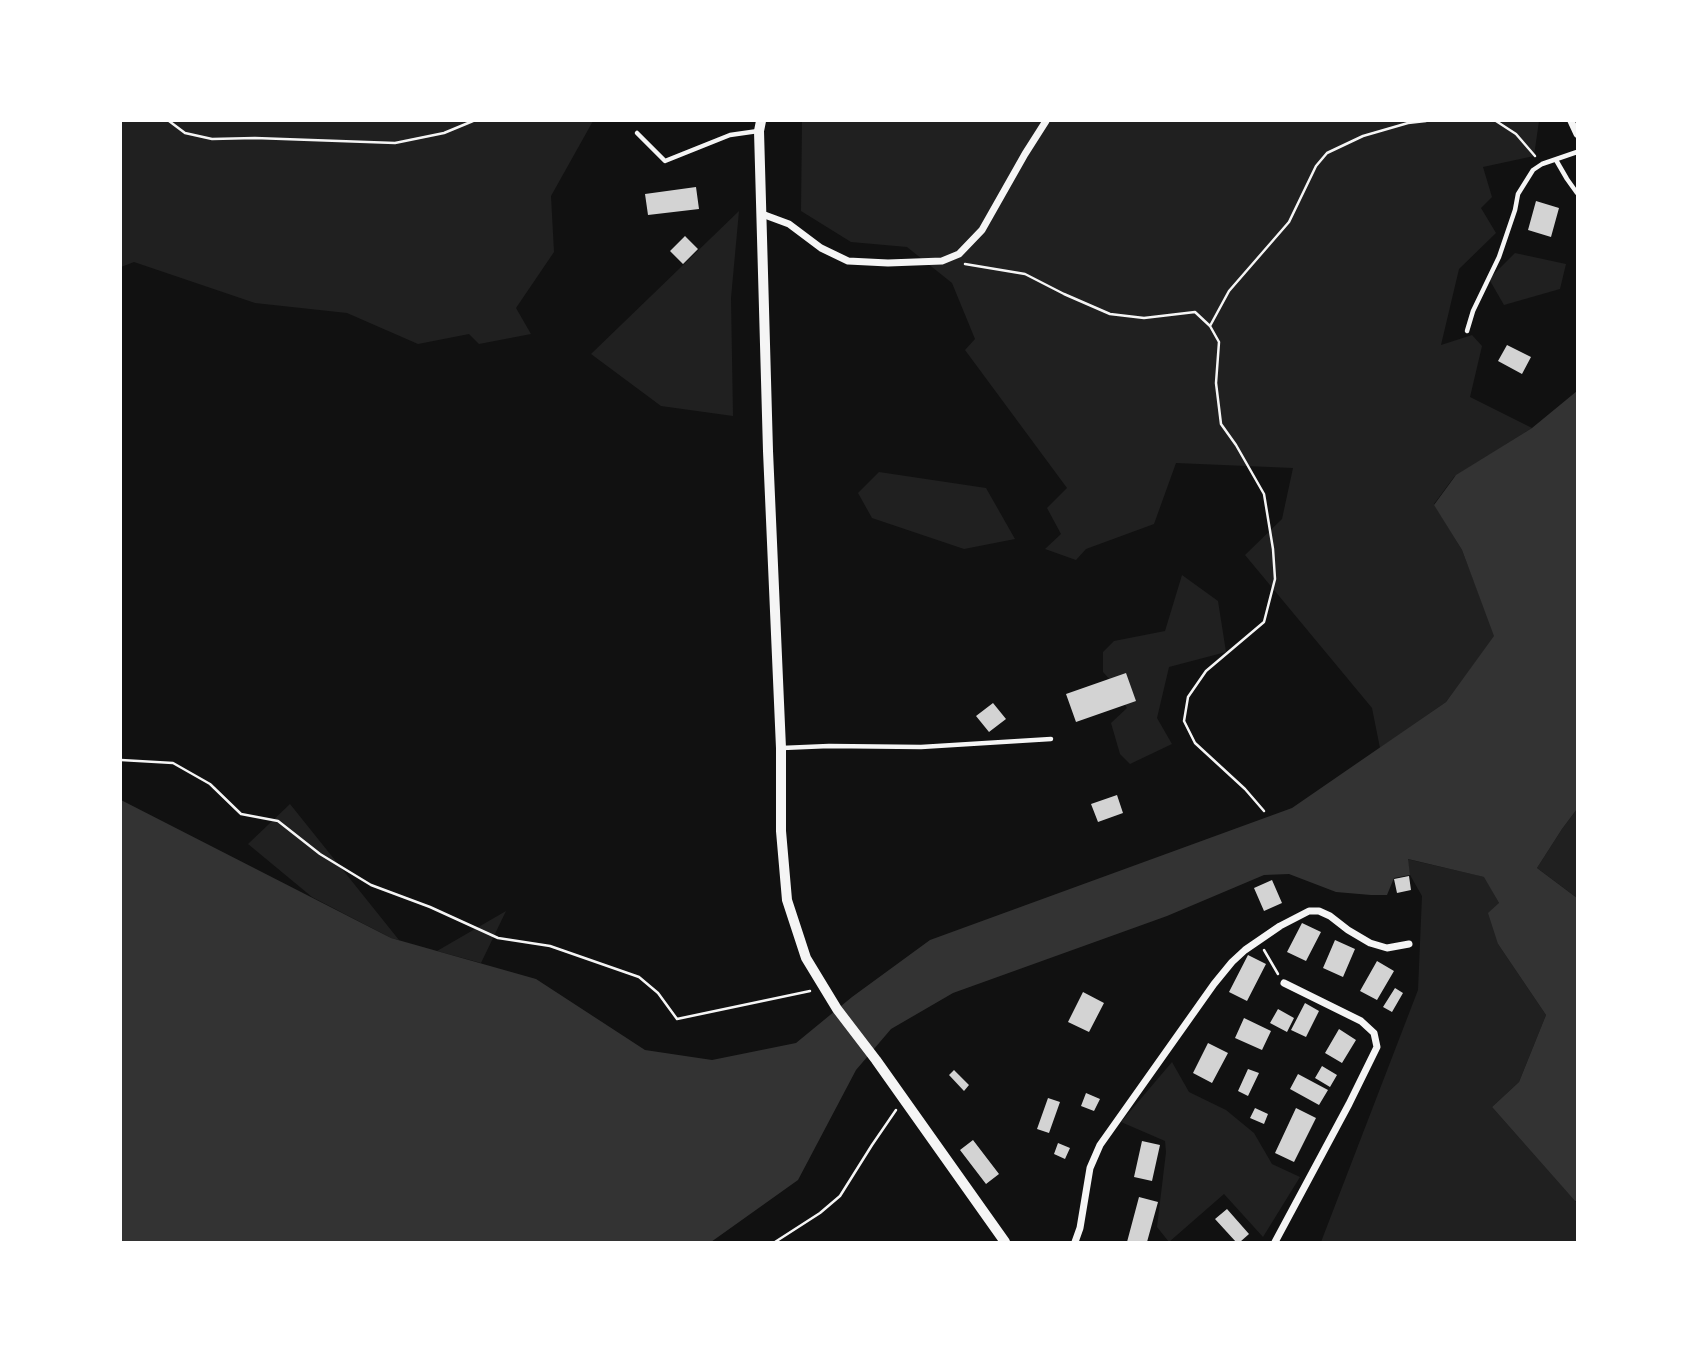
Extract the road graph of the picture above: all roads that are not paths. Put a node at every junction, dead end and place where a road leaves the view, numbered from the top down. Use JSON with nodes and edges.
{"nodes":[{"id":1,"x":1046,"y":121,"type":"edge"},
{"id":2,"x":1571,"y":121,"type":"edge"},
{"id":3,"x":760,"y":126,"type":"edge"},
{"id":4,"x":637,"y":133,"type":"dead end"},
{"id":5,"x":1577,"y":134,"type":"edge"},
{"id":6,"x":1577,"y":152,"type":"edge"},
{"id":7,"x":1556,"y":160,"type":"junction"},
{"id":8,"x":1577,"y":193,"type":"edge"},
{"id":9,"x":762,"y":214,"type":"junction"},
{"id":10,"x":1467,"y":331,"type":"dead end"},
{"id":11,"x":1051,"y":740,"type":"dead end"},
{"id":12,"x":781,"y":748,"type":"junction"},
{"id":13,"x":1409,"y":943,"type":"dead end"},
{"id":14,"x":1284,"y":983,"type":"road end"},
{"id":15,"x":1005,"y":1242,"type":"edge"},
{"id":16,"x":1075,"y":1242,"type":"edge"},
{"id":17,"x":1275,"y":1242,"type":"edge"}],
"edges":[{"from":1,"to":9,"type":"street"},
{"from":2,"to":5,"type":"street"},
{"from":3,"to":4,"type":"lane"},
{"from":3,"to":9,"type":"street"},
{"from":6,"to":7,"type":"lane"},
{"from":7,"to":8,"type":"lane"},
{"from":7,"to":10,"type":"lane"},
{"from":9,"to":12,"type":"street"},
{"from":11,"to":12,"type":"lane"},
{"from":12,"to":15,"type":"street"},
{"from":13,"to":16,"type":"street"},
{"from":14,"to":17,"type":"street"}]}
